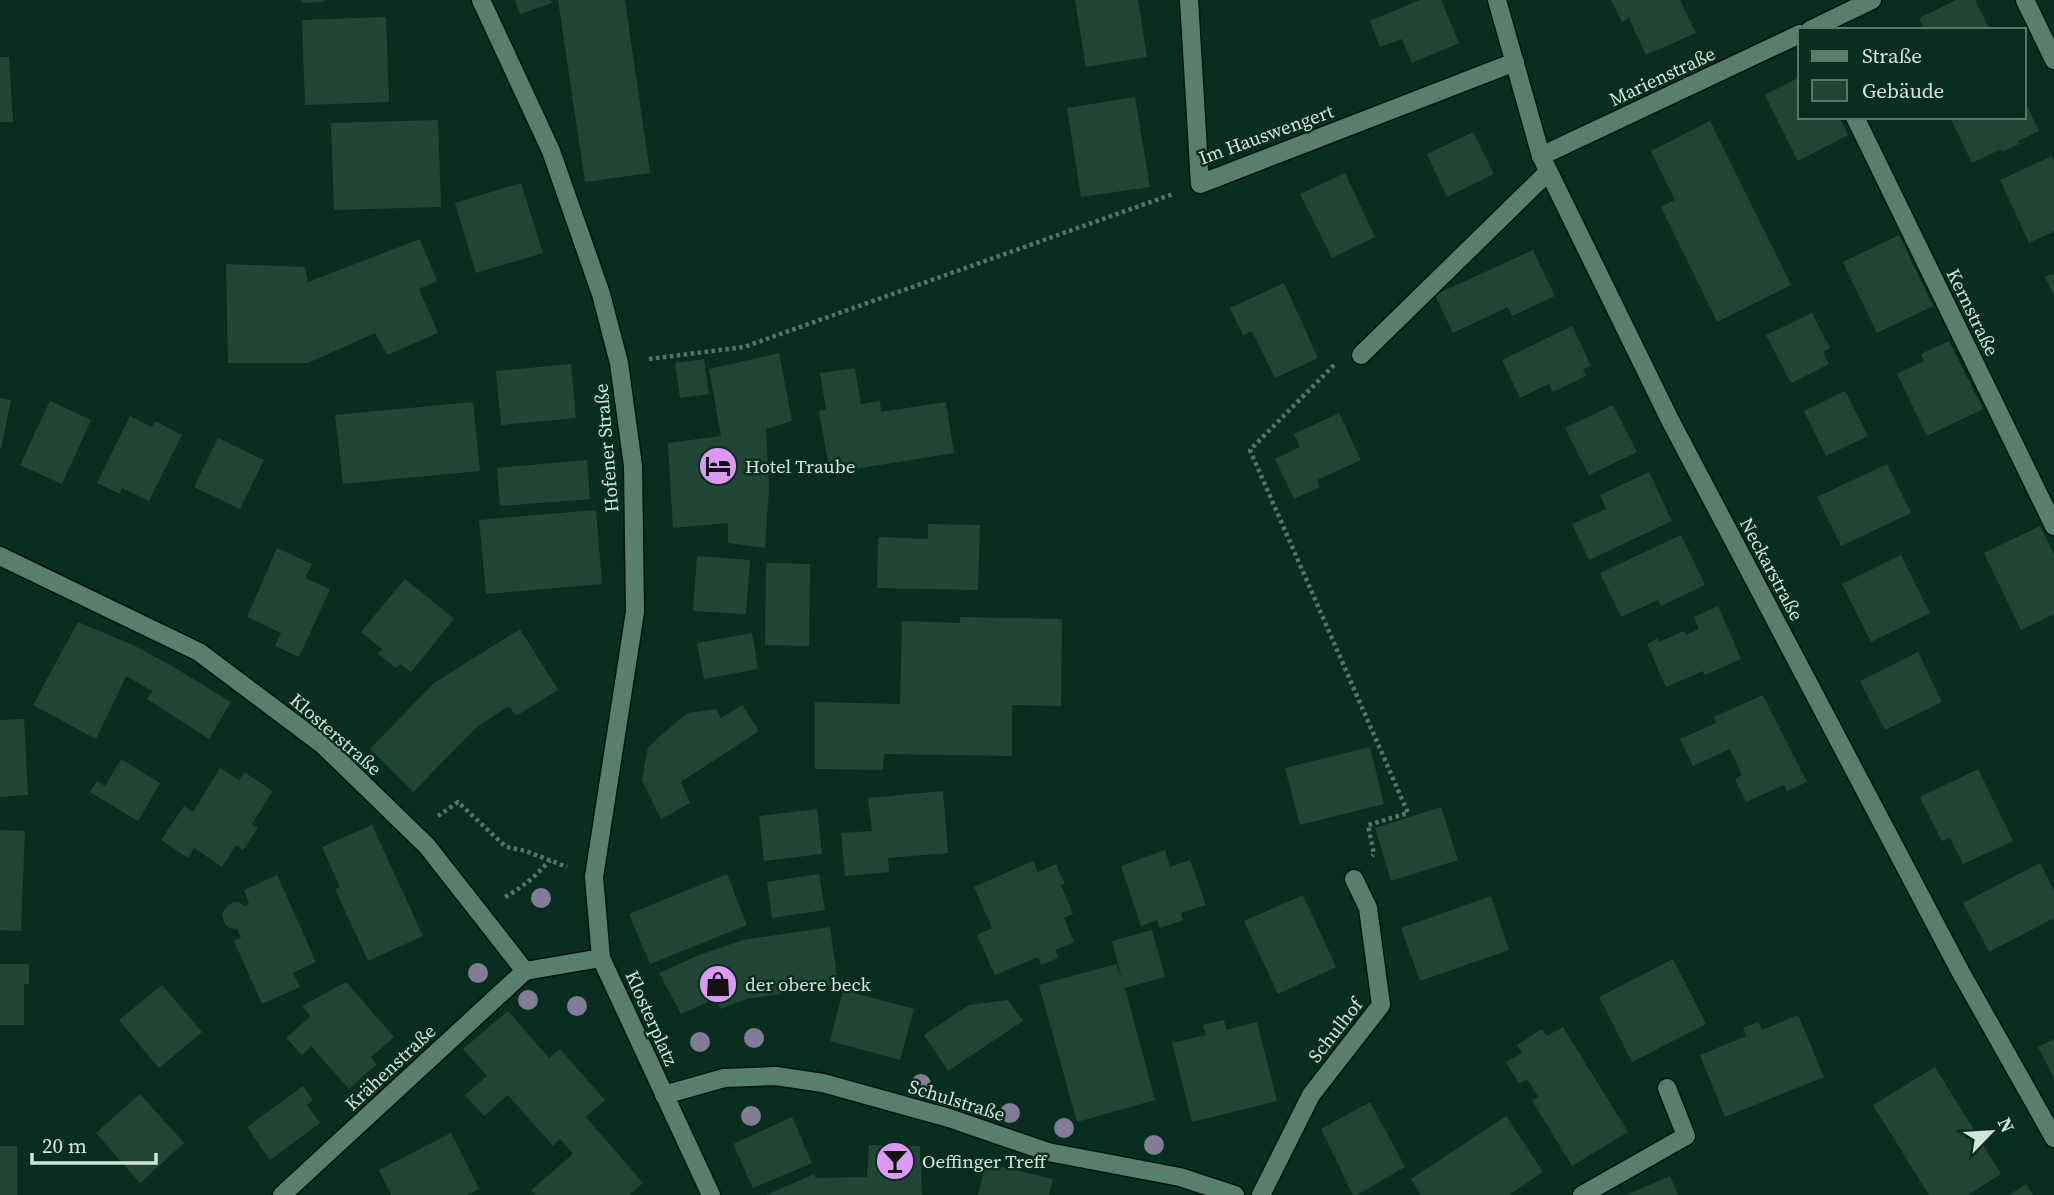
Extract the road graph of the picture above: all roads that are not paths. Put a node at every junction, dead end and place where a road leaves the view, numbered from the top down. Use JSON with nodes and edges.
{"nodes":[{"id":1,"x":481,"y":0,"type":"edge"},
{"id":2,"x":1189,"y":0,"type":"edge"},
{"id":3,"x":1497,"y":0,"type":"edge"},
{"id":4,"x":1872,"y":0,"type":"edge"},
{"id":5,"x":2025,"y":0,"type":"edge"},
{"id":6,"x":1815,"y":28,"type":"edge"},
{"id":7,"x":1798,"y":35,"type":"edge"},
{"id":8,"x":2054,"y":60,"type":"edge"},
{"id":9,"x":1515,"y":62,"type":"junction"},
{"id":10,"x":1855,"y":119,"type":"edge"},
{"id":11,"x":1545,"y":164,"type":"junction"},
{"id":12,"x":1366,"y":349,"type":"road end"},
{"id":13,"x":2054,"y":526,"type":"edge"},
{"id":14,"x":0,"y":556,"type":"edge"},
{"id":15,"x":1353,"y":879,"type":"dead end"},
{"id":16,"x":601,"y":958,"type":"junction"},
{"id":17,"x":525,"y":971,"type":"junction"},
{"id":18,"x":1667,"y":1088,"type":"dead end"},
{"id":19,"x":664,"y":1096,"type":"junction"},
{"id":20,"x":2054,"y":1138,"type":"edge"},
{"id":21,"x":282,"y":1195,"type":"edge"},
{"id":22,"x":711,"y":1195,"type":"edge"},
{"id":23,"x":1235,"y":1195,"type":"edge"},
{"id":24,"x":1262,"y":1195,"type":"edge"},
{"id":25,"x":1582,"y":1195,"type":"edge"}],
"edges":[{"from":1,"to":16,"type":"street","name":"Hofener Straße"},
{"from":2,"to":9,"type":"street","name":"Im Hauswengert"},
{"from":3,"to":9,"type":"street","name":"Neckarstraße"},
{"from":4,"to":6,"type":"street"},
{"from":5,"to":8,"type":"street"},
{"from":7,"to":11,"type":"street","name":"Marienstraße"},
{"from":9,"to":11,"type":"street","name":"Neckarstraße"},
{"from":10,"to":13,"type":"street","name":"Kernstraße"},
{"from":11,"to":12,"type":"street","name":"Marienstraße"},
{"from":11,"to":20,"type":"street","name":"Neckarstraße"},
{"from":14,"to":17,"type":"street","name":"Klosterstraße"},
{"from":15,"to":24,"type":"street","name":"Schulhof"},
{"from":16,"to":17,"type":"street"},
{"from":16,"to":19,"type":"street","name":"Klosterplatz"},
{"from":17,"to":21,"type":"street","name":"Krähenstraße"},
{"from":18,"to":25,"type":"street"},
{"from":19,"to":22,"type":"street","name":"Klosterplatz"},
{"from":19,"to":23,"type":"street","name":"Schulstraße"}]}
